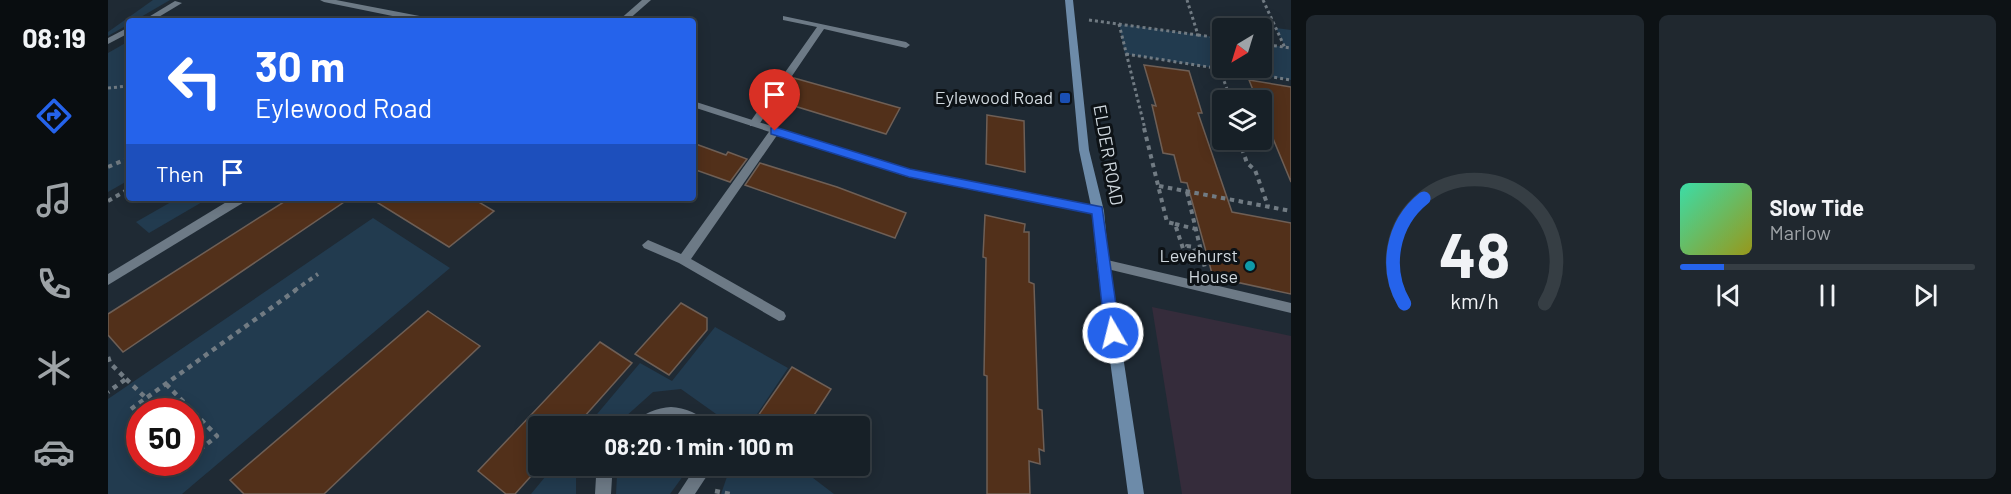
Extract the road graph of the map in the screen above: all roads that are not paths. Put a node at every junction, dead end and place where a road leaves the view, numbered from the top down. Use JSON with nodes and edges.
{"nodes":[{"id":1,"x":324,"y":0,"type":"edge"},
{"id":2,"x":647,"y":0,"type":"edge"},
{"id":3,"x":729,"y":0,"type":"edge"},
{"id":4,"x":736,"y":0,"type":"edge"},
{"id":5,"x":1069,"y":0,"type":"edge"},
{"id":6,"x":180,"y":1,"type":"edge"},
{"id":7,"x":151,"y":18,"type":"edge"},
{"id":8,"x":415,"y":18,"type":"edge"},
{"id":9,"x":626,"y":18,"type":"edge"},
{"id":10,"x":786,"y":18,"type":"dead end"},
{"id":11,"x":822,"y":26,"type":"junction"},
{"id":12,"x":126,"y":32,"type":"edge"},
{"id":13,"x":108,"y":41,"type":"edge"},
{"id":14,"x":906,"y":45,"type":"dead end"},
{"id":15,"x":696,"y":105,"type":"edge"},
{"id":16,"x":754,"y":124,"type":"junction"},
{"id":17,"x":775,"y":131,"type":"junction"},
{"id":18,"x":237,"y":201,"type":"edge"},
{"id":19,"x":1098,"y":211,"type":"junction"},
{"id":20,"x":648,"y":245,"type":"dead end"},
{"id":21,"x":683,"y":260,"type":"junction"},
{"id":22,"x":1103,"y":264,"type":"junction"},
{"id":23,"x":108,"y":280,"type":"edge"},
{"id":24,"x":1291,"y":308,"type":"edge"},
{"id":25,"x":779,"y":316,"type":"dead end"},
{"id":26,"x":656,"y":416,"type":"edge"},
{"id":27,"x":683,"y":416,"type":"edge"},
{"id":28,"x":604,"y":476,"type":"edge"},
{"id":29,"x":698,"y":476,"type":"edge"},
{"id":30,"x":603,"y":494,"type":"edge"},
{"id":31,"x":686,"y":494,"type":"edge"},
{"id":32,"x":1136,"y":494,"type":"edge"}],
"edges":[{"from":1,"to":8,"type":"street"},
{"from":2,"to":9,"type":"street"},
{"from":3,"to":4,"type":"street"},
{"from":5,"to":19,"type":"main road","name":"ELDER ROAD"},
{"from":6,"to":7,"type":"street"},
{"from":10,"to":11,"type":"street"},
{"from":11,"to":14,"type":"street"},
{"from":11,"to":16,"type":"street"},
{"from":12,"to":13,"type":"street"},
{"from":15,"to":16,"type":"street"},
{"from":16,"to":17,"type":"street"},
{"from":17,"to":19,"type":"street"},
{"from":17,"to":21,"type":"street"},
{"from":18,"to":23,"type":"street"},
{"from":19,"to":22,"type":"main road","name":"ELDER ROAD"},
{"from":20,"to":21,"type":"street"},
{"from":21,"to":25,"type":"street"},
{"from":22,"to":24,"type":"street"},
{"from":22,"to":32,"type":"main road","name":"ELDER ROAD"},
{"from":26,"to":27,"type":"street"},
{"from":28,"to":30,"type":"street"},
{"from":29,"to":31,"type":"street"}]}
